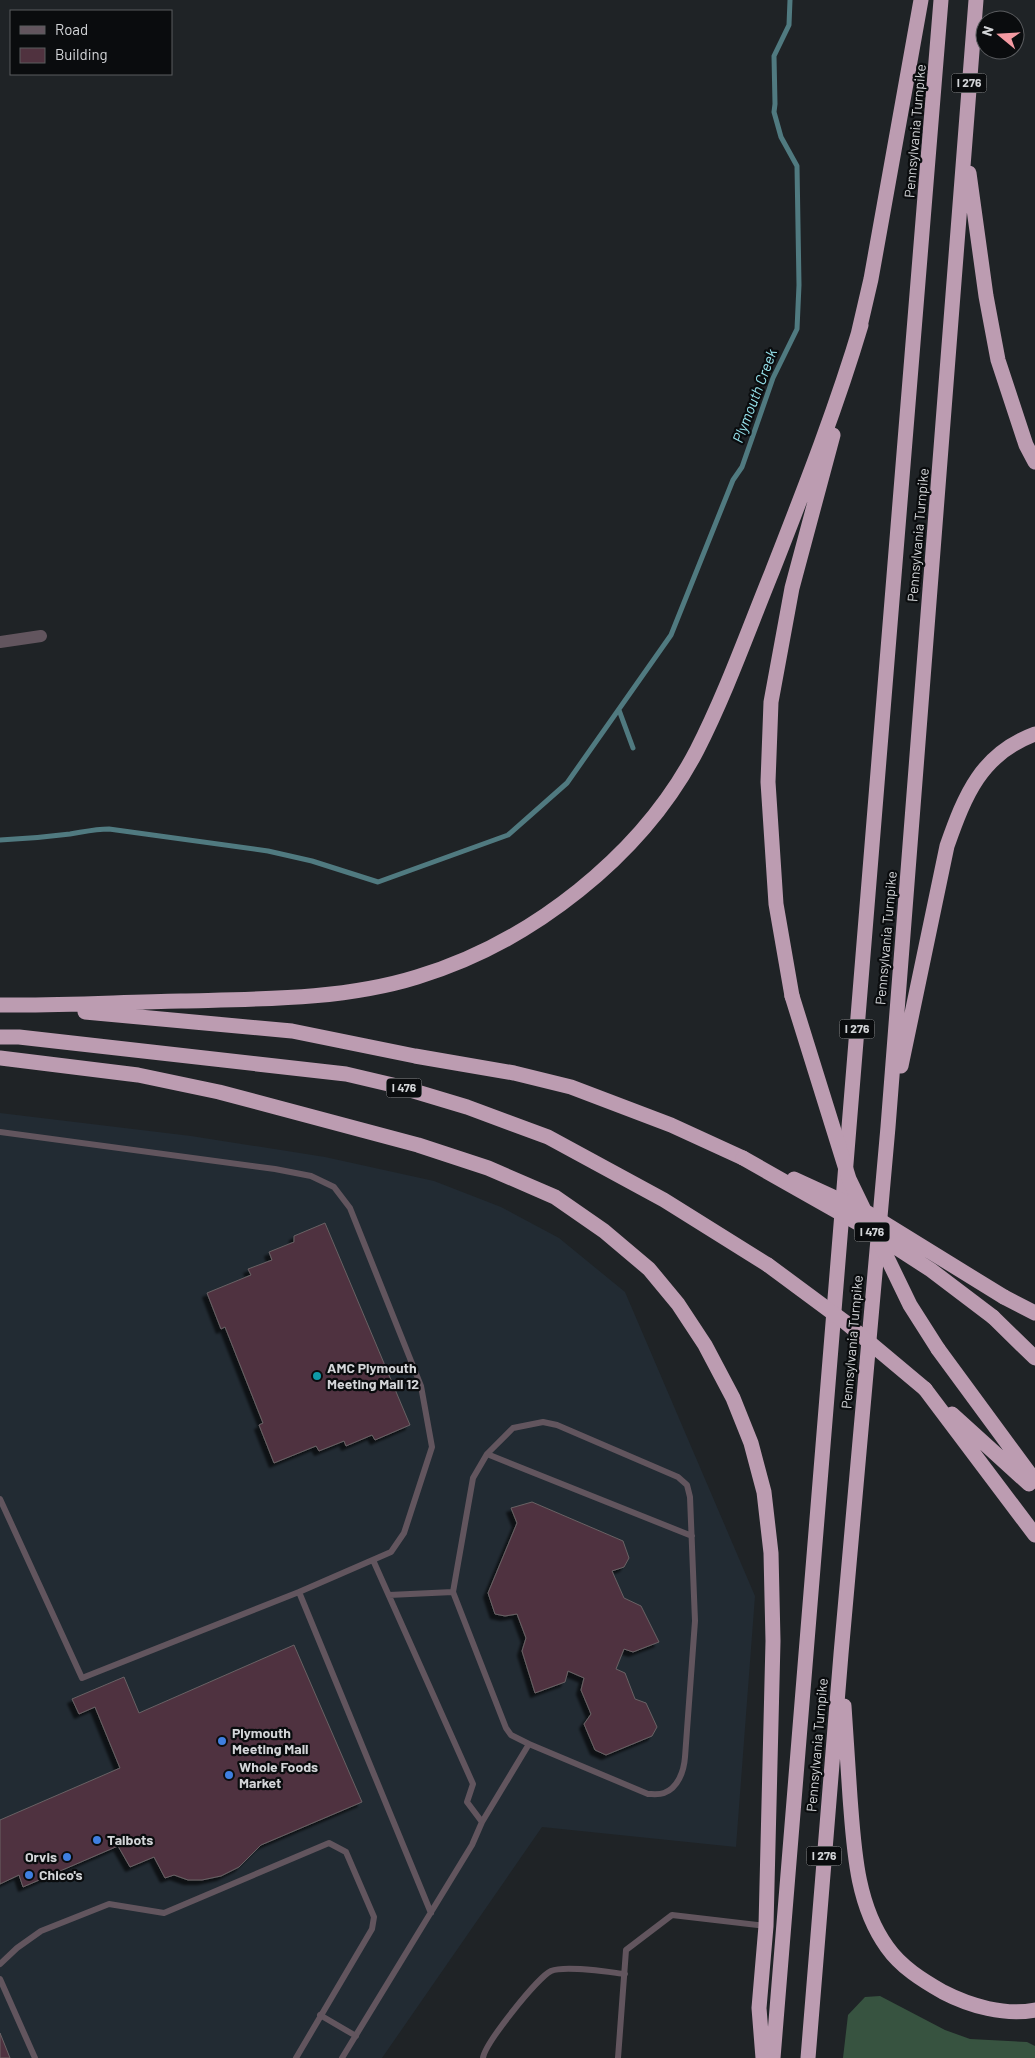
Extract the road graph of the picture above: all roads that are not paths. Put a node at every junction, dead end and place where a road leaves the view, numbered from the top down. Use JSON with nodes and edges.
{"nodes":[{"id":1,"x":920,"y":0,"type":"edge"},
{"id":2,"x":942,"y":0,"type":"edge"},
{"id":3,"x":976,"y":0,"type":"edge"},
{"id":4,"x":965,"y":147,"type":"junction"},
{"id":5,"x":860,"y":325,"type":"junction"},
{"id":6,"x":1035,"y":462,"type":"edge"},
{"id":7,"x":41,"y":636,"type":"dead end"},
{"id":8,"x":0,"y":642,"type":"edge"},
{"id":9,"x":1035,"y":734,"type":"edge"},
{"id":10,"x":0,"y":1005,"type":"edge"},
{"id":11,"x":18,"y":1005,"type":"junction"},
{"id":12,"x":0,"y":1037,"type":"edge"},
{"id":13,"x":0,"y":1058,"type":"edge"},
{"id":14,"x":888,"y":1127,"type":"junction"},
{"id":15,"x":0,"y":1132,"type":"edge"},
{"id":16,"x":743,"y":1158,"type":"junction"},
{"id":17,"x":1035,"y":1313,"type":"edge"},
{"id":18,"x":1035,"y":1358,"type":"edge"},
{"id":19,"x":925,"y":1389,"type":"junction"},
{"id":20,"x":487,"y":1454,"type":"junction"},
{"id":21,"x":1035,"y":1481,"type":"edge"},
{"id":22,"x":1035,"y":1490,"type":"edge"},
{"id":23,"x":0,"y":1498,"type":"edge"},
{"id":24,"x":1035,"y":1535,"type":"edge"},
{"id":25,"x":692,"y":1536,"type":"junction"},
{"id":26,"x":373,"y":1560,"type":"junction"},
{"id":27,"x":299,"y":1592,"type":"junction"},
{"id":28,"x":453,"y":1592,"type":"junction"},
{"id":29,"x":389,"y":1595,"type":"junction"},
{"id":30,"x":841,"y":1654,"type":"junction"},
{"id":31,"x":529,"y":1744,"type":"junction"},
{"id":32,"x":482,"y":1822,"type":"junction"},
{"id":33,"x":431,"y":1913,"type":"junction"},
{"id":34,"x":766,"y":1926,"type":"junction"},
{"id":35,"x":0,"y":1964,"type":"edge"},
{"id":36,"x":625,"y":1974,"type":"junction"},
{"id":37,"x":0,"y":1979,"type":"edge"},
{"id":38,"x":1035,"y":2010,"type":"edge"},
{"id":39,"x":320,"y":2015,"type":"junction"},
{"id":40,"x":356,"y":2036,"type":"junction"},
{"id":41,"x":35,"y":2058,"type":"edge"},
{"id":42,"x":296,"y":2058,"type":"edge"},
{"id":43,"x":342,"y":2058,"type":"edge"},
{"id":44,"x":483,"y":2058,"type":"edge"},
{"id":45,"x":618,"y":2058,"type":"edge"},
{"id":46,"x":763,"y":2058,"type":"edge"},
{"id":47,"x":773,"y":2058,"type":"edge"},
{"id":48,"x":808,"y":2058,"type":"edge"}],
"edges":[{"from":1,"to":5,"type":"highway"},
{"from":2,"to":47,"type":"highway","name":"Pennsylvania Turnpike","number":"I 276"},
{"from":3,"to":4,"type":"highway","name":"Pennsylvania Turnpike","number":"I 276"},
{"from":4,"to":6,"type":"highway"},
{"from":4,"to":14,"type":"highway","name":"Pennsylvania Turnpike","number":"I 276"},
{"from":5,"to":11,"type":"highway"},
{"from":5,"to":21,"type":"highway","bridge":true},
{"from":7,"to":8,"type":"street"},
{"from":9,"to":14,"type":"highway"},
{"from":10,"to":11,"type":"highway","number":"I 476"},
{"from":11,"to":16,"type":"highway","number":"I 476"},
{"from":12,"to":19,"type":"highway","number":"I 476","bridge":true},
{"from":13,"to":34,"type":"highway"},
{"from":14,"to":30,"type":"highway","name":"Pennsylvania Turnpike","number":"I 276"},
{"from":15,"to":26,"type":"lane"},
{"from":16,"to":17,"type":"highway","bridge":true},
{"from":16,"to":18,"type":"highway","number":"I 476","bridge":true},
{"from":19,"to":22,"type":"highway","number":"I 476"},
{"from":19,"to":24,"type":"highway"},
{"from":20,"to":25,"type":"lane"},
{"from":20,"to":25,"type":"lane"},
{"from":20,"to":28,"type":"lane"},
{"from":23,"to":27,"type":"lane"},
{"from":25,"to":31,"type":"lane"},
{"from":26,"to":27,"type":"lane"},
{"from":26,"to":29,"type":"lane"},
{"from":27,"to":33,"type":"lane"},
{"from":28,"to":29,"type":"lane"},
{"from":28,"to":31,"type":"lane"},
{"from":29,"to":32,"type":"lane"},
{"from":30,"to":38,"type":"highway"},
{"from":30,"to":48,"type":"highway","name":"Pennsylvania Turnpike","number":"I 276"},
{"from":31,"to":32,"type":"lane"},
{"from":32,"to":33,"type":"lane"},
{"from":33,"to":40,"type":"lane"},
{"from":34,"to":36,"type":"lane"},
{"from":34,"to":46,"type":"highway"},
{"from":35,"to":39,"type":"lane"},
{"from":36,"to":44,"type":"lane"},
{"from":36,"to":45,"type":"lane"},
{"from":37,"to":41,"type":"lane"},
{"from":39,"to":40,"type":"lane"},
{"from":39,"to":42,"type":"lane"},
{"from":40,"to":43,"type":"lane"}]}
